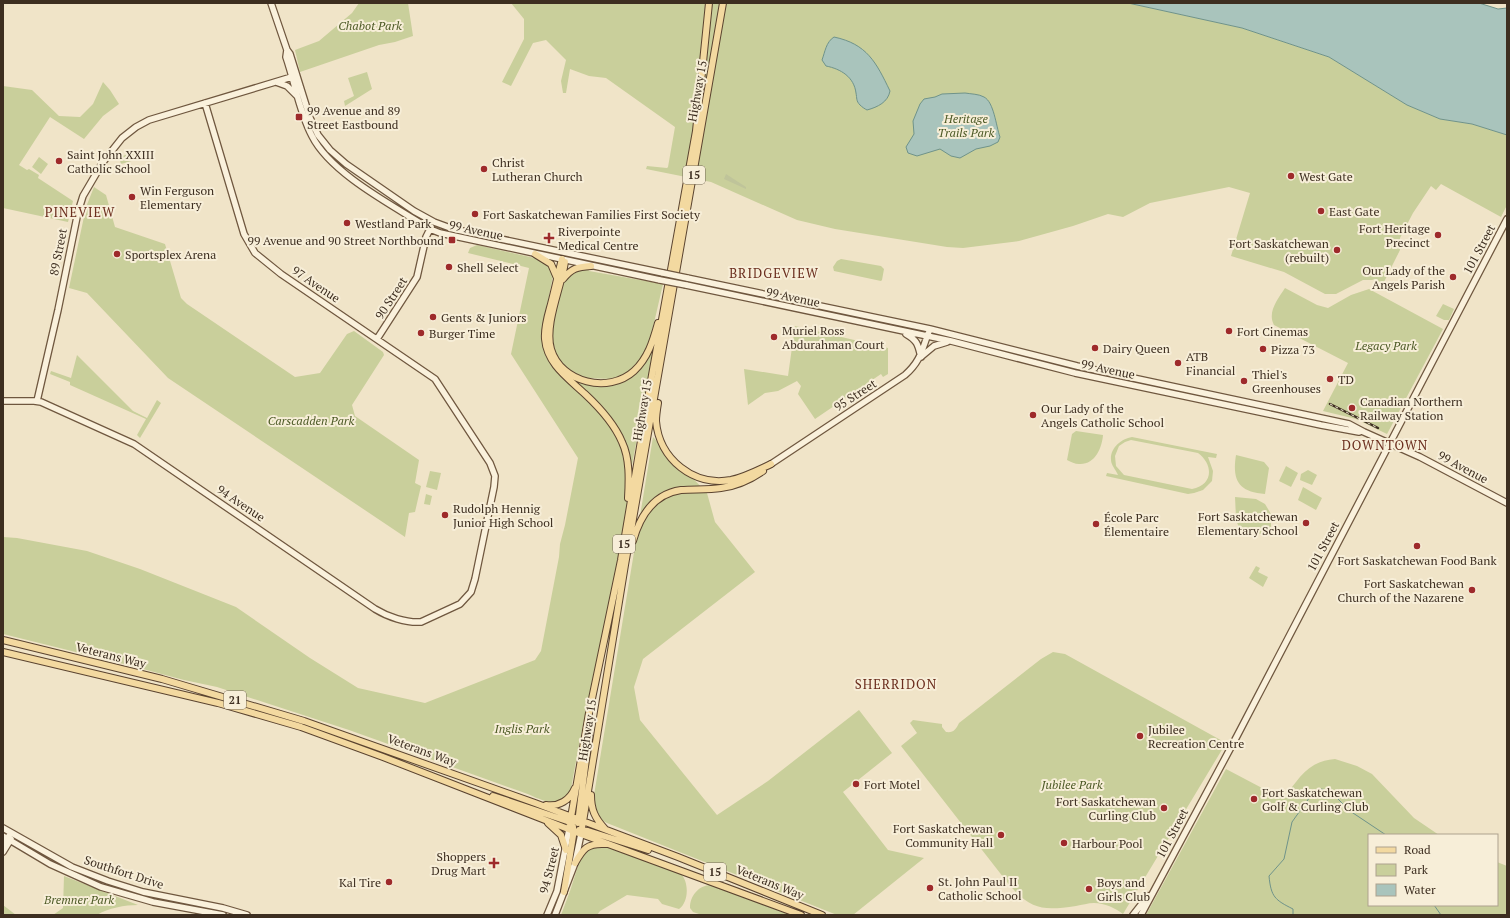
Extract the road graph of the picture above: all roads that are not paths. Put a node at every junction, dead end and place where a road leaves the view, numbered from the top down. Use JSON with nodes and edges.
{"nodes":[{"id":1,"x":272,"y":3,"type":"edge"},
{"id":2,"x":709,"y":3,"type":"edge"},
{"id":3,"x":723,"y":3,"type":"edge"},
{"id":4,"x":295,"y":76,"type":"junction"},
{"id":5,"x":276,"y":82,"type":"junction"},
{"id":6,"x":298,"y":98,"type":"junction"},
{"id":7,"x":205,"y":103,"type":"junction"},
{"id":8,"x":1507,"y":219,"type":"edge"},
{"id":9,"x":434,"y":222,"type":"junction"},
{"id":10,"x":430,"y":229,"type":"junction"},
{"id":11,"x":565,"y":253,"type":"junction"},
{"id":12,"x":535,"y":254,"type":"junction"},
{"id":13,"x":563,"y":260,"type":"junction"},
{"id":14,"x":591,"y":266,"type":"junction"},
{"id":15,"x":560,"y":280,"type":"junction"},
{"id":16,"x":665,"y":304,"type":"junction"},
{"id":17,"x":930,"y":329,"type":"junction"},
{"id":18,"x":900,"y":331,"type":"junction"},
{"id":19,"x":927,"y":336,"type":"junction"},
{"id":20,"x":377,"y":339,"type":"junction"},
{"id":21,"x":951,"y":341,"type":"junction"},
{"id":22,"x":664,"y":348,"type":"junction"},
{"id":23,"x":921,"y":358,"type":"junction"},
{"id":24,"x":3,"y":401,"type":"edge"},
{"id":25,"x":37,"y":401,"type":"junction"},
{"id":26,"x":1364,"y":432,"type":"junction"},
{"id":27,"x":1390,"y":443,"type":"junction"},
{"id":28,"x":771,"y":464,"type":"junction"},
{"id":29,"x":1507,"y":503,"type":"edge"},
{"id":30,"x":627,"y":528,"type":"junction"},
{"id":31,"x":626,"y":565,"type":"junction"},
{"id":32,"x":460,"y":604,"type":"joint"},
{"id":33,"x":3,"y":640,"type":"edge"},
{"id":34,"x":3,"y":652,"type":"edge"},
{"id":35,"x":589,"y":713,"type":"junction"},
{"id":36,"x":579,"y":777,"type":"junction"},
{"id":37,"x":590,"y":784,"type":"junction"},
{"id":38,"x":458,"y":786,"type":"junction"},
{"id":39,"x":535,"y":803,"type":"junction"},
{"id":40,"x":542,"y":818,"type":"junction"},
{"id":41,"x":575,"y":821,"type":"junction"},
{"id":42,"x":3,"y":828,"type":"edge"},
{"id":43,"x":576,"y":830,"type":"junction"},
{"id":44,"x":606,"y":830,"type":"junction"},
{"id":45,"x":13,"y":834,"type":"junction"},
{"id":46,"x":7,"y":839,"type":"edge"},
{"id":47,"x":3,"y":844,"type":"edge"},
{"id":48,"x":609,"y":844,"type":"junction"},
{"id":49,"x":566,"y":850,"type":"junction"},
{"id":50,"x":3,"y":852,"type":"edge"},
{"id":51,"x":678,"y":857,"type":"junction"},
{"id":52,"x":575,"y":863,"type":"junction"},
{"id":53,"x":1158,"y":883,"type":"junction"},
{"id":54,"x":564,"y":892,"type":"junction"},
{"id":55,"x":222,"y":915,"type":"edge"},
{"id":56,"x":247,"y":915,"type":"edge"},
{"id":57,"x":547,"y":915,"type":"edge"},
{"id":58,"x":555,"y":915,"type":"edge"},
{"id":59,"x":801,"y":915,"type":"edge"},
{"id":60,"x":822,"y":915,"type":"edge"},
{"id":61,"x":1133,"y":915,"type":"edge"},
{"id":62,"x":1141,"y":915,"type":"edge"}],
"edges":[{"from":1,"to":4,"type":"street","name":"99 Avenue"},
{"from":2,"to":16,"type":"main road","name":"Highway 15"},
{"from":3,"to":22,"type":"main road","name":"Highway 15","number":"15"},
{"from":4,"to":5,"type":"street","name":"89 Street"},
{"from":4,"to":6,"type":"street","name":"99 Avenue"},
{"from":4,"to":9,"type":"street","name":"99 Avenue"},
{"from":5,"to":6,"type":"street"},
{"from":5,"to":7,"type":"street","name":"89 Street"},
{"from":6,"to":10,"type":"street","name":"99 Avenue"},
{"from":7,"to":20,"type":"street","name":"97 Avenue"},
{"from":7,"to":25,"type":"street","name":"89 Street"},
{"from":8,"to":27,"type":"street","name":"101 Street"},
{"from":9,"to":10,"type":"street","name":"90 Street"},
{"from":9,"to":11,"type":"street","name":"99 Avenue"},
{"from":10,"to":12,"type":"street","name":"99 Avenue"},
{"from":10,"to":20,"type":"street","name":"90 Street"},
{"from":11,"to":13,"type":"street"},
{"from":11,"to":17,"type":"street","name":"99 Avenue","bridge":true},
{"from":12,"to":13,"type":"street","name":"99 Avenue"},
{"from":12,"to":15,"type":"main road"},
{"from":13,"to":14,"type":"street","name":"99 Avenue"},
{"from":13,"to":15,"type":"main road"},
{"from":14,"to":15,"type":"main road"},
{"from":14,"to":18,"type":"street","name":"99 Avenue","bridge":true},
{"from":15,"to":16,"type":"main road"},
{"from":15,"to":30,"type":"main road"},
{"from":16,"to":30,"type":"main road","name":"Highway 15","number":"15"},
{"from":17,"to":19,"type":"street","name":"95 Street"},
{"from":17,"to":26,"type":"street","name":"99 Avenue"},
{"from":18,"to":19,"type":"street","name":"99 Avenue"},
{"from":18,"to":23,"type":"street"},
{"from":19,"to":21,"type":"street","name":"99 Avenue"},
{"from":19,"to":23,"type":"street","name":"95 Street"},
{"from":20,"to":32,"type":"street","name":"97 Avenue"},
{"from":21,"to":23,"type":"street"},
{"from":21,"to":26,"type":"street","name":"99 Avenue"},
{"from":22,"to":28,"type":"main road"},
{"from":22,"to":31,"type":"main road","name":"Highway 15","number":"15"},
{"from":23,"to":28,"type":"street","name":"95 Street"},
{"from":24,"to":25,"type":"street","name":"94 Avenue"},
{"from":25,"to":32,"type":"street","name":"94 Avenue"},
{"from":26,"to":27,"type":"street","name":"99 Avenue"},
{"from":27,"to":29,"type":"street","name":"99 Avenue"},
{"from":27,"to":53,"type":"street","name":"101 Street"},
{"from":28,"to":31,"type":"main road"},
{"from":30,"to":35,"type":"main road","name":"Highway 15","number":"15"},
{"from":31,"to":37,"type":"main road","name":"Highway 15","number":"15"},
{"from":33,"to":39,"type":"main road","name":"Veterans Way","number":"21"},
{"from":34,"to":38,"type":"main road","name":"Veterans Way","number":"21"},
{"from":35,"to":36,"type":"main road","name":"Highway 15","number":"15"},
{"from":35,"to":41,"type":"main road"},
{"from":36,"to":39,"type":"main road"},
{"from":36,"to":41,"type":"main road","name":"Highway 15","number":"15"},
{"from":37,"to":41,"type":"main road","name":"Highway 15","number":"15"},
{"from":37,"to":44,"type":"main road"},
{"from":38,"to":40,"type":"main road","name":"Veterans Way","number":"21"},
{"from":38,"to":41,"type":"main road"},
{"from":39,"to":41,"type":"main road","name":"Veterans Way","number":"21"},
{"from":40,"to":43,"type":"main road","name":"Veterans Way","number":"21"},
{"from":40,"to":49,"type":"main road"},
{"from":41,"to":43,"type":"main road","number":"15"},
{"from":41,"to":43,"type":"main road"},
{"from":41,"to":44,"type":"main road","name":"Veterans Way","number":"15"},
{"from":42,"to":45,"type":"street","name":"Southfort Drive"},
{"from":43,"to":48,"type":"main road","name":"Veterans Way","number":"15"},
{"from":43,"to":49,"type":"street","name":"94 Street"},
{"from":43,"to":51,"type":"main road"},
{"from":43,"to":52,"type":"street","name":"94 Street"},
{"from":43,"to":54,"type":"main road"},
{"from":44,"to":51,"type":"main road","name":"Veterans Way","number":"15"},
{"from":45,"to":46,"type":"street"},
{"from":45,"to":56,"type":"street","name":"Southfort Drive"},
{"from":46,"to":47,"type":"street"},
{"from":46,"to":50,"type":"street"},
{"from":46,"to":55,"type":"street","name":"Southfort Drive"},
{"from":48,"to":52,"type":"main road"},
{"from":48,"to":59,"type":"main road","name":"Veterans Way","number":"15"},
{"from":49,"to":57,"type":"street","name":"94 Street"},
{"from":51,"to":60,"type":"main road","name":"Veterans Way","number":"15"},
{"from":52,"to":54,"type":"street","name":"94 Street"},
{"from":53,"to":61,"type":"street","name":"101 Street"},
{"from":53,"to":62,"type":"street","name":"101 Street"},
{"from":54,"to":58,"type":"street","name":"94 Street"}]}
